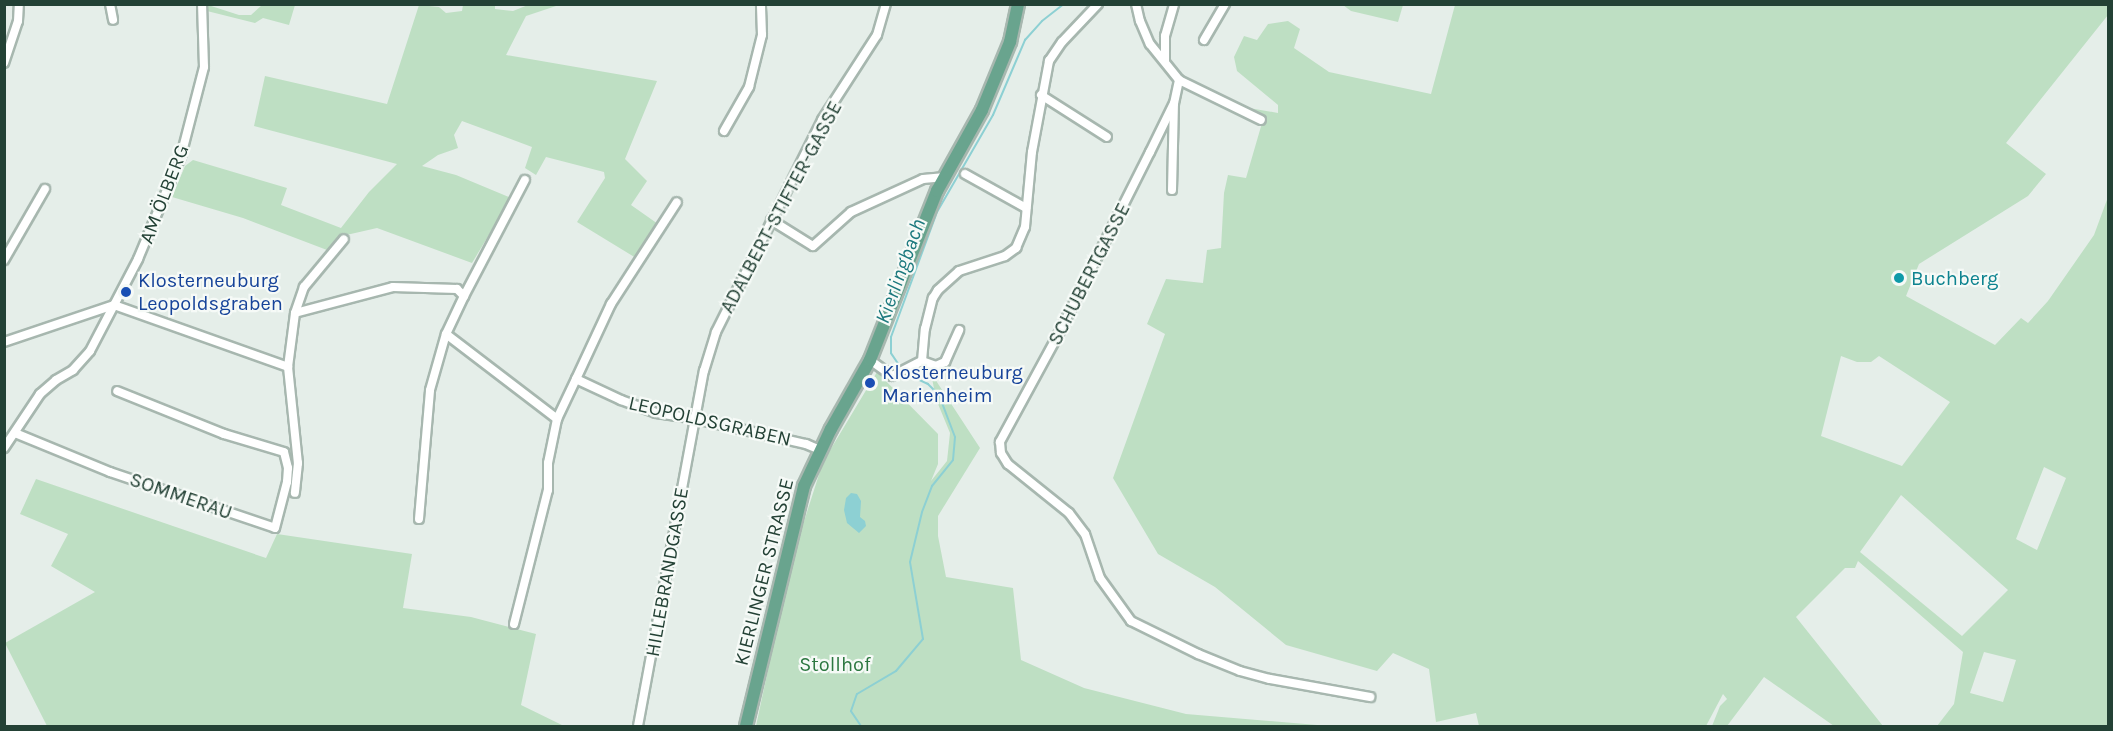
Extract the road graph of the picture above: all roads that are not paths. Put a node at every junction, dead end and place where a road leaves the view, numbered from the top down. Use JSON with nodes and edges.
{"nodes":[{"id":1,"x":20,"y":4,"type":"edge"},
{"id":2,"x":110,"y":4,"type":"edge"},
{"id":3,"x":202,"y":4,"type":"edge"},
{"id":4,"x":761,"y":4,"type":"edge"},
{"id":5,"x":886,"y":4,"type":"edge"},
{"id":6,"x":1018,"y":4,"type":"edge"},
{"id":7,"x":1098,"y":4,"type":"edge"},
{"id":8,"x":1136,"y":4,"type":"edge"},
{"id":9,"x":1174,"y":4,"type":"edge"},
{"id":10,"x":1225,"y":4,"type":"edge"},
{"id":11,"x":113,"y":20,"type":"dead end"},
{"id":12,"x":1204,"y":40,"type":"dead end"},
{"id":13,"x":1165,"y":61,"type":"junction"},
{"id":14,"x":4,"y":63,"type":"edge"},
{"id":15,"x":1179,"y":80,"type":"junction"},
{"id":16,"x":1041,"y":95,"type":"junction"},
{"id":17,"x":1173,"y":103,"type":"junction"},
{"id":18,"x":1261,"y":120,"type":"dead end"},
{"id":19,"x":724,"y":131,"type":"dead end"},
{"id":20,"x":1107,"y":137,"type":"dead end"},
{"id":21,"x":965,"y":174,"type":"dead end"},
{"id":22,"x":945,"y":177,"type":"junction"},
{"id":23,"x":525,"y":180,"type":"dead end"},
{"id":24,"x":45,"y":189,"type":"dead end"},
{"id":25,"x":1172,"y":190,"type":"dead end"},
{"id":26,"x":677,"y":202,"type":"dead end"},
{"id":27,"x":1026,"y":208,"type":"junction"},
{"id":28,"x":771,"y":220,"type":"junction"},
{"id":29,"x":344,"y":239,"type":"dead end"},
{"id":30,"x":4,"y":260,"type":"edge"},
{"id":31,"x":464,"y":296,"type":"junction"},
{"id":32,"x":114,"y":305,"type":"junction"},
{"id":33,"x":295,"y":313,"type":"junction"},
{"id":34,"x":959,"y":330,"type":"dead end"},
{"id":35,"x":446,"y":334,"type":"junction"},
{"id":36,"x":4,"y":342,"type":"edge"},
{"id":37,"x":870,"y":360,"type":"junction"},
{"id":38,"x":922,"y":361,"type":"junction"},
{"id":39,"x":288,"y":367,"type":"junction"},
{"id":40,"x":576,"y":379,"type":"junction"},
{"id":41,"x":117,"y":391,"type":"dead end"},
{"id":42,"x":696,"y":418,"type":"junction"},
{"id":43,"x":557,"y":419,"type":"junction"},
{"id":44,"x":15,"y":433,"type":"junction"},
{"id":45,"x":4,"y":448,"type":"edge"},
{"id":46,"x":820,"y":450,"type":"junction"},
{"id":47,"x":295,"y":493,"type":"dead end"},
{"id":48,"x":419,"y":519,"type":"dead end"},
{"id":49,"x":514,"y":624,"type":"dead end"},
{"id":50,"x":1370,"y":697,"type":"dead end"},
{"id":51,"x":638,"y":726,"type":"edge"},
{"id":52,"x":746,"y":726,"type":"edge"}],
"edges":[{"from":1,"to":14,"type":"street"},
{"from":2,"to":11,"type":"street"},
{"from":3,"to":32,"type":"street","name":"AM ÖLBERG"},
{"from":4,"to":19,"type":"street"},
{"from":5,"to":28,"type":"street","name":"ADALBERT-STIFTER-GASSE"},
{"from":6,"to":22,"type":"main road","name":"KIERLINGER STRASSE"},
{"from":7,"to":16,"type":"street"},
{"from":8,"to":13,"type":"street"},
{"from":9,"to":13,"type":"street"},
{"from":10,"to":12,"type":"street"},
{"from":13,"to":15,"type":"street"},
{"from":15,"to":17,"type":"street","name":"SCHUBERTGASSE"},
{"from":15,"to":18,"type":"street"},
{"from":16,"to":20,"type":"street"},
{"from":16,"to":27,"type":"street"},
{"from":17,"to":25,"type":"street","name":"SCHUBERTGASSE"},
{"from":17,"to":50,"type":"street","name":"SCHUBERTGASSE"},
{"from":21,"to":27,"type":"street"},
{"from":22,"to":28,"type":"street"},
{"from":22,"to":37,"type":"main road","name":"KIERLINGER STRASSE"},
{"from":23,"to":31,"type":"street"},
{"from":24,"to":30,"type":"street"},
{"from":26,"to":40,"type":"street"},
{"from":27,"to":38,"type":"street"},
{"from":28,"to":42,"type":"street","name":"ADALBERT-STIFTER-GASSE"},
{"from":29,"to":33,"type":"street"},
{"from":31,"to":33,"type":"street"},
{"from":31,"to":35,"type":"street"},
{"from":32,"to":36,"type":"street"},
{"from":32,"to":39,"type":"street"},
{"from":32,"to":44,"type":"street","name":"AM ÖLBERG"},
{"from":33,"to":39,"type":"street"},
{"from":34,"to":38,"type":"street"},
{"from":35,"to":43,"type":"street"},
{"from":35,"to":48,"type":"street"},
{"from":37,"to":38,"type":"street"},
{"from":37,"to":46,"type":"main road","name":"KIERLINGER STRASSE"},
{"from":39,"to":47,"type":"street"},
{"from":40,"to":42,"type":"street","name":"LEOPOLDSGRABEN"},
{"from":40,"to":43,"type":"street"},
{"from":41,"to":44,"type":"street","name":"SOMMERAU"},
{"from":42,"to":46,"type":"street","name":"LEOPOLDSGRABEN"},
{"from":42,"to":51,"type":"street","name":"HILLEBRANDGASSE"},
{"from":43,"to":49,"type":"street"},
{"from":44,"to":45,"type":"street","name":"AM ÖLBERG"},
{"from":46,"to":52,"type":"main road","name":"KIERLINGER STRASSE"}]}
